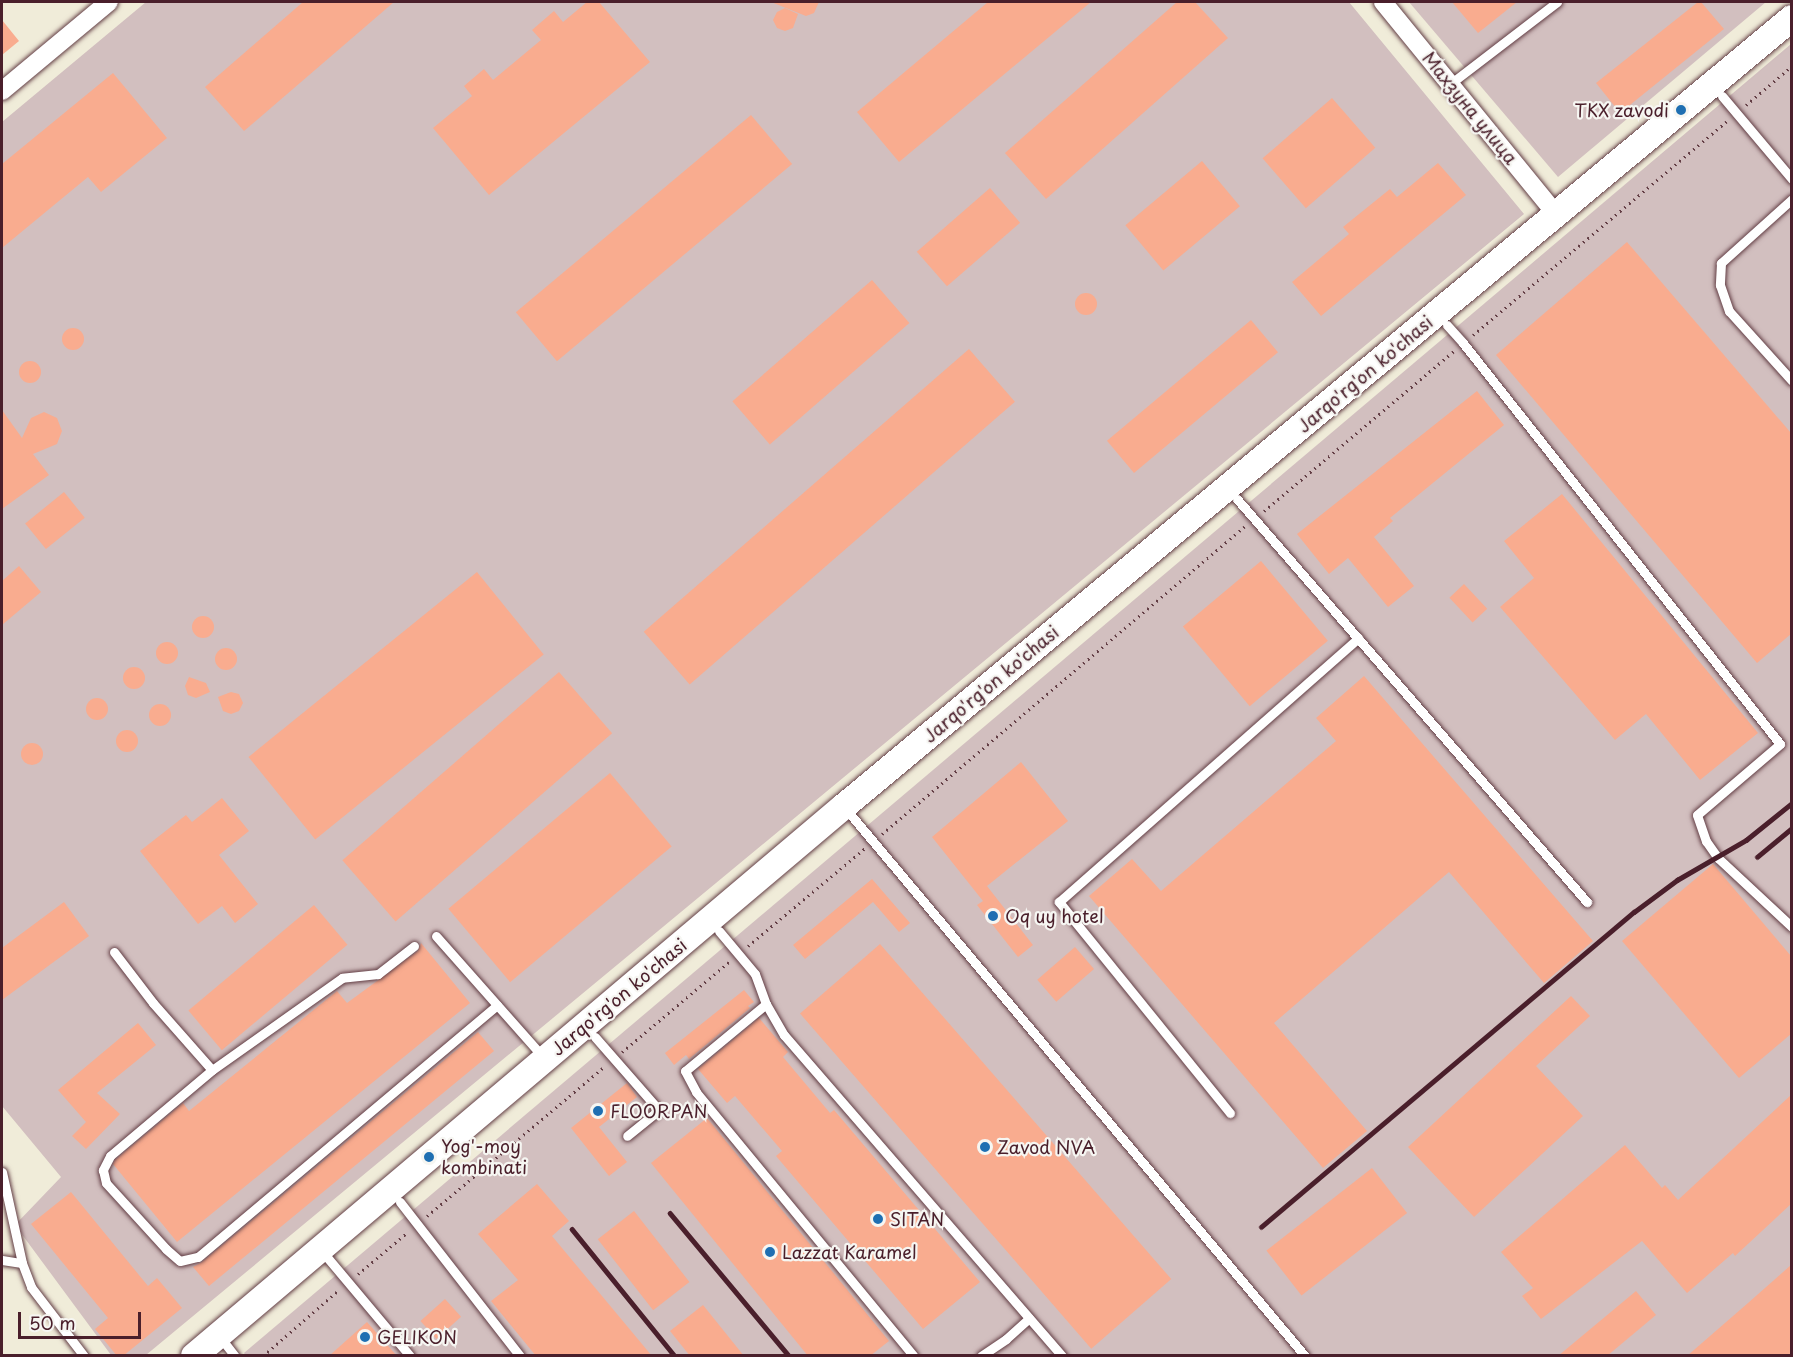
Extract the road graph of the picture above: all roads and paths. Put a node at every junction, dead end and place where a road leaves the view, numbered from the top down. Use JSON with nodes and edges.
{"nodes":[{"id":1,"x":109,"y":2,"type":"edge"},
{"id":2,"x":1383,"y":2,"type":"edge"},
{"id":3,"x":1557,"y":2,"type":"edge"},
{"id":4,"x":1791,"y":18,"type":"edge"},
{"id":5,"x":1791,"y":37,"type":"edge"},
{"id":6,"x":1791,"y":66,"type":"edge"},
{"id":7,"x":1450,"y":84,"type":"junction"},
{"id":8,"x":2,"y":91,"type":"edge"},
{"id":9,"x":1729,"y":104,"type":"junction"},
{"id":10,"x":1791,"y":179,"type":"edge"},
{"id":11,"x":1791,"y":199,"type":"edge"},
{"id":12,"x":1562,"y":220,"type":"junction"},
{"id":13,"x":1455,"y":334,"type":"junction"},
{"id":14,"x":1791,"y":381,"type":"edge"},
{"id":15,"x":1237,"y":499,"type":"junction"},
{"id":16,"x":1255,"y":518,"type":"junction"},
{"id":17,"x":1358,"y":638,"type":"junction"},
{"id":18,"x":848,"y":812,"type":"junction"},
{"id":19,"x":872,"y":843,"type":"junction"},
{"id":20,"x":1587,"y":902,"type":"dead end"},
{"id":21,"x":1791,"y":927,"type":"edge"},
{"id":22,"x":719,"y":931,"type":"junction"},
{"id":23,"x":436,"y":936,"type":"dead end"},
{"id":24,"x":414,"y":946,"type":"dead end"},
{"id":25,"x":114,"y":952,"type":"dead end"},
{"id":26,"x":739,"y":953,"type":"junction"},
{"id":27,"x":766,"y":1004,"type":"junction"},
{"id":28,"x":497,"y":1005,"type":"junction"},
{"id":29,"x":595,"y":1037,"type":"junction"},
{"id":30,"x":614,"y":1058,"type":"junction"},
{"id":31,"x":546,"y":1060,"type":"junction"},
{"id":32,"x":212,"y":1070,"type":"junction"},
{"id":33,"x":1230,"y":1113,"type":"dead end"},
{"id":34,"x":627,"y":1136,"type":"dead end"},
{"id":35,"x":2,"y":1174,"type":"edge"},
{"id":36,"x":400,"y":1202,"type":"junction"},
{"id":37,"x":416,"y":1226,"type":"junction"},
{"id":38,"x":326,"y":1255,"type":"junction"},
{"id":39,"x":2,"y":1260,"type":"edge"},
{"id":40,"x":22,"y":1263,"type":"junction"},
{"id":41,"x":349,"y":1282,"type":"junction"},
{"id":42,"x":1029,"y":1318,"type":"junction"},
{"id":43,"x":225,"y":1348,"type":"edge"},
{"id":44,"x":84,"y":1356,"type":"edge"},
{"id":45,"x":194,"y":1356,"type":"edge"},
{"id":46,"x":263,"y":1356,"type":"edge"},
{"id":47,"x":411,"y":1356,"type":"edge"},
{"id":48,"x":520,"y":1356,"type":"edge"},
{"id":49,"x":914,"y":1356,"type":"edge"},
{"id":50,"x":981,"y":1356,"type":"edge"},
{"id":51,"x":1062,"y":1356,"type":"edge"},
{"id":52,"x":1305,"y":1356,"type":"edge"}],
"edges":[{"from":1,"to":8,"type":"street"},
{"from":2,"to":7,"type":"street","name":"Махзуна улица"},
{"from":3,"to":7,"type":"lane"},
{"from":4,"to":12,"type":"main road","name":"Jarqo'rg'on ko'chasi"},
{"from":5,"to":9,"type":"main road","name":"Jarqo'rg'on ko'chasi"},
{"from":6,"to":9,"type":"path"},
{"from":7,"to":12,"type":"street","name":"Махзуна улица"},
{"from":9,"to":10,"type":"lane"},
{"from":9,"to":12,"type":"main road","name":"Jarqo'rg'on ko'chasi"},
{"from":9,"to":13,"type":"path"},
{"from":11,"to":14,"type":"lane"},
{"from":12,"to":13,"type":"main road","name":"Jarqo'rg'on ko'chasi"},
{"from":12,"to":18,"type":"main road","name":"Jarqo'rg'on ko'chasi"},
{"from":13,"to":15,"type":"main road","name":"Jarqo'rg'on ko'chasi"},
{"from":13,"to":16,"type":"path"},
{"from":13,"to":21,"type":"lane"},
{"from":15,"to":16,"type":"lane"},
{"from":15,"to":18,"type":"main road","name":"Jarqo'rg'on ko'chasi"},
{"from":16,"to":17,"type":"lane"},
{"from":16,"to":19,"type":"path"},
{"from":17,"to":20,"type":"lane"},
{"from":17,"to":33,"type":"lane"},
{"from":18,"to":19,"type":"lane"},
{"from":18,"to":22,"type":"main road","name":"Jarqo'rg'on ko'chasi"},
{"from":18,"to":31,"type":"main road","name":"Jarqo'rg'on ko'chasi"},
{"from":19,"to":26,"type":"path"},
{"from":19,"to":52,"type":"lane"},
{"from":22,"to":26,"type":"lane"},
{"from":22,"to":29,"type":"main road","name":"Jarqo'rg'on ko'chasi"},
{"from":23,"to":28,"type":"lane"},
{"from":24,"to":32,"type":"lane"},
{"from":25,"to":32,"type":"lane"},
{"from":26,"to":27,"type":"lane"},
{"from":26,"to":30,"type":"path"},
{"from":27,"to":42,"type":"lane"},
{"from":27,"to":49,"type":"lane"},
{"from":28,"to":31,"type":"lane"},
{"from":28,"to":32,"type":"lane"},
{"from":29,"to":30,"type":"lane"},
{"from":29,"to":36,"type":"main road","name":"Jarqo'rg'on ko'chasi"},
{"from":30,"to":34,"type":"lane"},
{"from":30,"to":37,"type":"path"},
{"from":31,"to":38,"type":"main road","name":"Jarqo'rg'on ko'chasi"},
{"from":35,"to":40,"type":"lane"},
{"from":36,"to":37,"type":"lane"},
{"from":36,"to":38,"type":"main road","name":"Jarqo'rg'on ko'chasi"},
{"from":37,"to":41,"type":"path"},
{"from":37,"to":48,"type":"lane"},
{"from":38,"to":41,"type":"lane"},
{"from":38,"to":43,"type":"main road","name":"Jarqo'rg'on ko'chasi"},
{"from":39,"to":40,"type":"lane"},
{"from":40,"to":44,"type":"lane"},
{"from":41,"to":46,"type":"path"},
{"from":41,"to":47,"type":"lane"},
{"from":42,"to":50,"type":"lane"},
{"from":42,"to":51,"type":"lane"},
{"from":43,"to":45,"type":"main road","name":"Jarqo'rg'on ko'chasi"}]}
